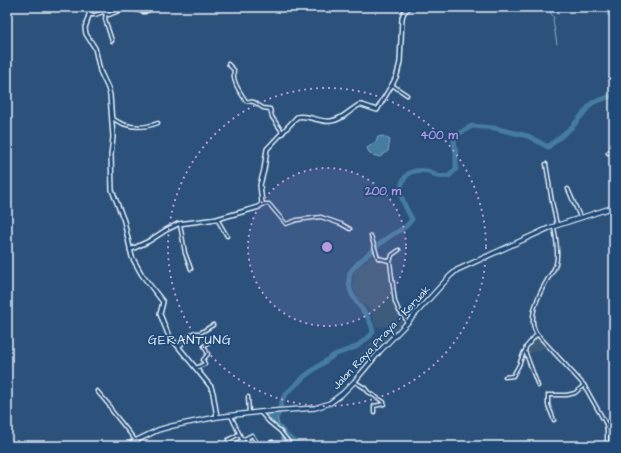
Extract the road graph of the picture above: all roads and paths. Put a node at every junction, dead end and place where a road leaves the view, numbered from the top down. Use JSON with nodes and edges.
{"nodes":[{"id":1,"x":89,"y":7,"type":"edge"},
{"id":2,"x":102,"y":7,"type":"edge"},
{"id":3,"x":145,"y":7,"type":"edge"},
{"id":4,"x":154,"y":7,"type":"edge"},
{"id":5,"x":410,"y":7,"type":"edge"},
{"id":6,"x":102,"y":12,"type":"junction"},
{"id":7,"x":143,"y":12,"type":"junction"},
{"id":8,"x":106,"y":13,"type":"junction"},
{"id":9,"x":89,"y":15,"type":"junction"},
{"id":10,"x":112,"y":41,"type":"dead end"},
{"id":11,"x":228,"y":64,"type":"dead end"},
{"id":12,"x":392,"y":85,"type":"junction"},
{"id":13,"x":407,"y":95,"type":"dead end"},
{"id":14,"x":111,"y":117,"type":"junction"},
{"id":15,"x":158,"y":123,"type":"dead end"},
{"id":16,"x":282,"y":133,"type":"junction"},
{"id":17,"x":614,"y":148,"type":"edge"},
{"id":18,"x":608,"y":153,"type":"dead end"},
{"id":19,"x":546,"y":164,"type":"dead end"},
{"id":20,"x":568,"y":188,"type":"dead end"},
{"id":21,"x":261,"y":205,"type":"junction"},
{"id":22,"x":614,"y":207,"type":"edge"},
{"id":23,"x":580,"y":217,"type":"junction"},
{"id":24,"x":217,"y":219,"type":"junction"},
{"id":25,"x":180,"y":224,"type":"junction"},
{"id":26,"x":556,"y":225,"type":"junction"},
{"id":27,"x":350,"y":229,"type":"dead end"},
{"id":28,"x":227,"y":236,"type":"dead end"},
{"id":29,"x":371,"y":236,"type":"dead end"},
{"id":30,"x":130,"y":250,"type":"junction"},
{"id":31,"x":399,"y":250,"type":"dead end"},
{"id":32,"x":390,"y":262,"type":"junction"},
{"id":33,"x":191,"y":269,"type":"dead end"},
{"id":34,"x":408,"y":322,"type":"junction"},
{"id":35,"x":213,"y":325,"type":"dead end"},
{"id":36,"x":537,"y":334,"type":"junction"},
{"id":37,"x":208,"y":343,"type":"dead end"},
{"id":38,"x":179,"y":347,"type":"junction"},
{"id":39,"x":525,"y":351,"type":"junction"},
{"id":40,"x":196,"y":368,"type":"junction"},
{"id":41,"x":505,"y":377,"type":"dead end"},
{"id":42,"x":354,"y":382,"type":"junction"},
{"id":43,"x":584,"y":385,"type":"junction"},
{"id":44,"x":538,"y":386,"type":"dead end"},
{"id":45,"x":97,"y":391,"type":"dead end"},
{"id":46,"x":248,"y":397,"type":"dead end"},
{"id":47,"x":260,"y":412,"type":"junction"},
{"id":48,"x":374,"y":412,"type":"dead end"},
{"id":49,"x":249,"y":413,"type":"junction"},
{"id":50,"x":231,"y":416,"type":"junction"},
{"id":51,"x":217,"y":417,"type":"junction"},
{"id":52,"x":554,"y":420,"type":"dead end"},
{"id":53,"x":239,"y":434,"type":"junction"},
{"id":54,"x":247,"y":438,"type":"junction"},
{"id":55,"x":228,"y":440,"type":"dead end"},
{"id":56,"x":242,"y":440,"type":"junction"},
{"id":57,"x":136,"y":441,"type":"junction"},
{"id":58,"x":272,"y":442,"type":"dead end"},
{"id":59,"x":219,"y":443,"type":"dead end"},
{"id":60,"x":125,"y":446,"type":"edge"},
{"id":61,"x":140,"y":446,"type":"edge"},
{"id":62,"x":221,"y":446,"type":"edge"},
{"id":63,"x":231,"y":446,"type":"edge"},
{"id":64,"x":245,"y":446,"type":"edge"},
{"id":65,"x":251,"y":446,"type":"edge"},
{"id":66,"x":259,"y":446,"type":"edge"},
{"id":67,"x":266,"y":446,"type":"edge"},
{"id":68,"x":292,"y":446,"type":"edge"},
{"id":69,"x":607,"y":446,"type":"edge"}],
"edges":[{"from":1,"to":9,"type":"street"},
{"from":2,"to":6,"type":"street"},
{"from":3,"to":7,"type":"street"},
{"from":4,"to":7,"type":"street"},
{"from":5,"to":12,"type":"street"},
{"from":6,"to":8,"type":"street"},
{"from":6,"to":9,"type":"street"},
{"from":7,"to":8,"type":"street"},
{"from":8,"to":10,"type":"street"},
{"from":9,"to":14,"type":"street"},
{"from":11,"to":16,"type":"street"},
{"from":12,"to":13,"type":"street"},
{"from":12,"to":16,"type":"street"},
{"from":14,"to":15,"type":"street"},
{"from":14,"to":30,"type":"street"},
{"from":16,"to":21,"type":"street"},
{"from":17,"to":18,"type":"street"},
{"from":19,"to":26,"type":"street"},
{"from":20,"to":23,"type":"street"},
{"from":21,"to":24,"type":"street"},
{"from":21,"to":27,"type":"street"},
{"from":22,"to":23,"type":"main road","name":"Jalan Raya Praya - Keruak"},
{"from":23,"to":26,"type":"main road","name":"Jalan Raya Praya - Keruak"},
{"from":24,"to":25,"type":"street"},
{"from":24,"to":28,"type":"street"},
{"from":25,"to":30,"type":"street"},
{"from":25,"to":33,"type":"street"},
{"from":26,"to":34,"type":"main road","name":"Jalan Raya Praya - Keruak"},
{"from":26,"to":36,"type":"street"},
{"from":29,"to":32,"type":"street"},
{"from":30,"to":38,"type":"street"},
{"from":31,"to":32,"type":"street"},
{"from":32,"to":34,"type":"street"},
{"from":34,"to":42,"type":"main road","name":"Jalan Raya Praya - Keruak"},
{"from":35,"to":38,"type":"street"},
{"from":36,"to":39,"type":"street"},
{"from":36,"to":43,"type":"street"},
{"from":37,"to":40,"type":"street"},
{"from":38,"to":40,"type":"street"},
{"from":39,"to":41,"type":"street"},
{"from":39,"to":44,"type":"street"},
{"from":40,"to":51,"type":"street"},
{"from":42,"to":47,"type":"main road","name":"Jalan Raya Praya - Keruak"},
{"from":42,"to":48,"type":"street"},
{"from":43,"to":52,"type":"street"},
{"from":43,"to":69,"type":"street"},
{"from":45,"to":57,"type":"street"},
{"from":46,"to":49,"type":"street"},
{"from":47,"to":49,"type":"main road","name":"Jalan Raya Praya - Keruak"},
{"from":47,"to":68,"type":"street"},
{"from":49,"to":50,"type":"main road","name":"Jalan Raya Praya - Keruak"},
{"from":50,"to":51,"type":"main road","name":"Jalan Raya Praya - Keruak"},
{"from":50,"to":53,"type":"street"},
{"from":51,"to":57,"type":"main road","name":"Jalan Raya Praya - Keruak"},
{"from":53,"to":55,"type":"street"},
{"from":53,"to":56,"type":"street"},
{"from":54,"to":56,"type":"street"},
{"from":54,"to":65,"type":"street"},
{"from":54,"to":66,"type":"street"},
{"from":56,"to":63,"type":"street"},
{"from":56,"to":64,"type":"street"},
{"from":57,"to":60,"type":"main road","name":"Jalan Raya Praya - Keruak"},
{"from":57,"to":61,"type":"street"},
{"from":58,"to":67,"type":"street"},
{"from":59,"to":62,"type":"street"}]}
